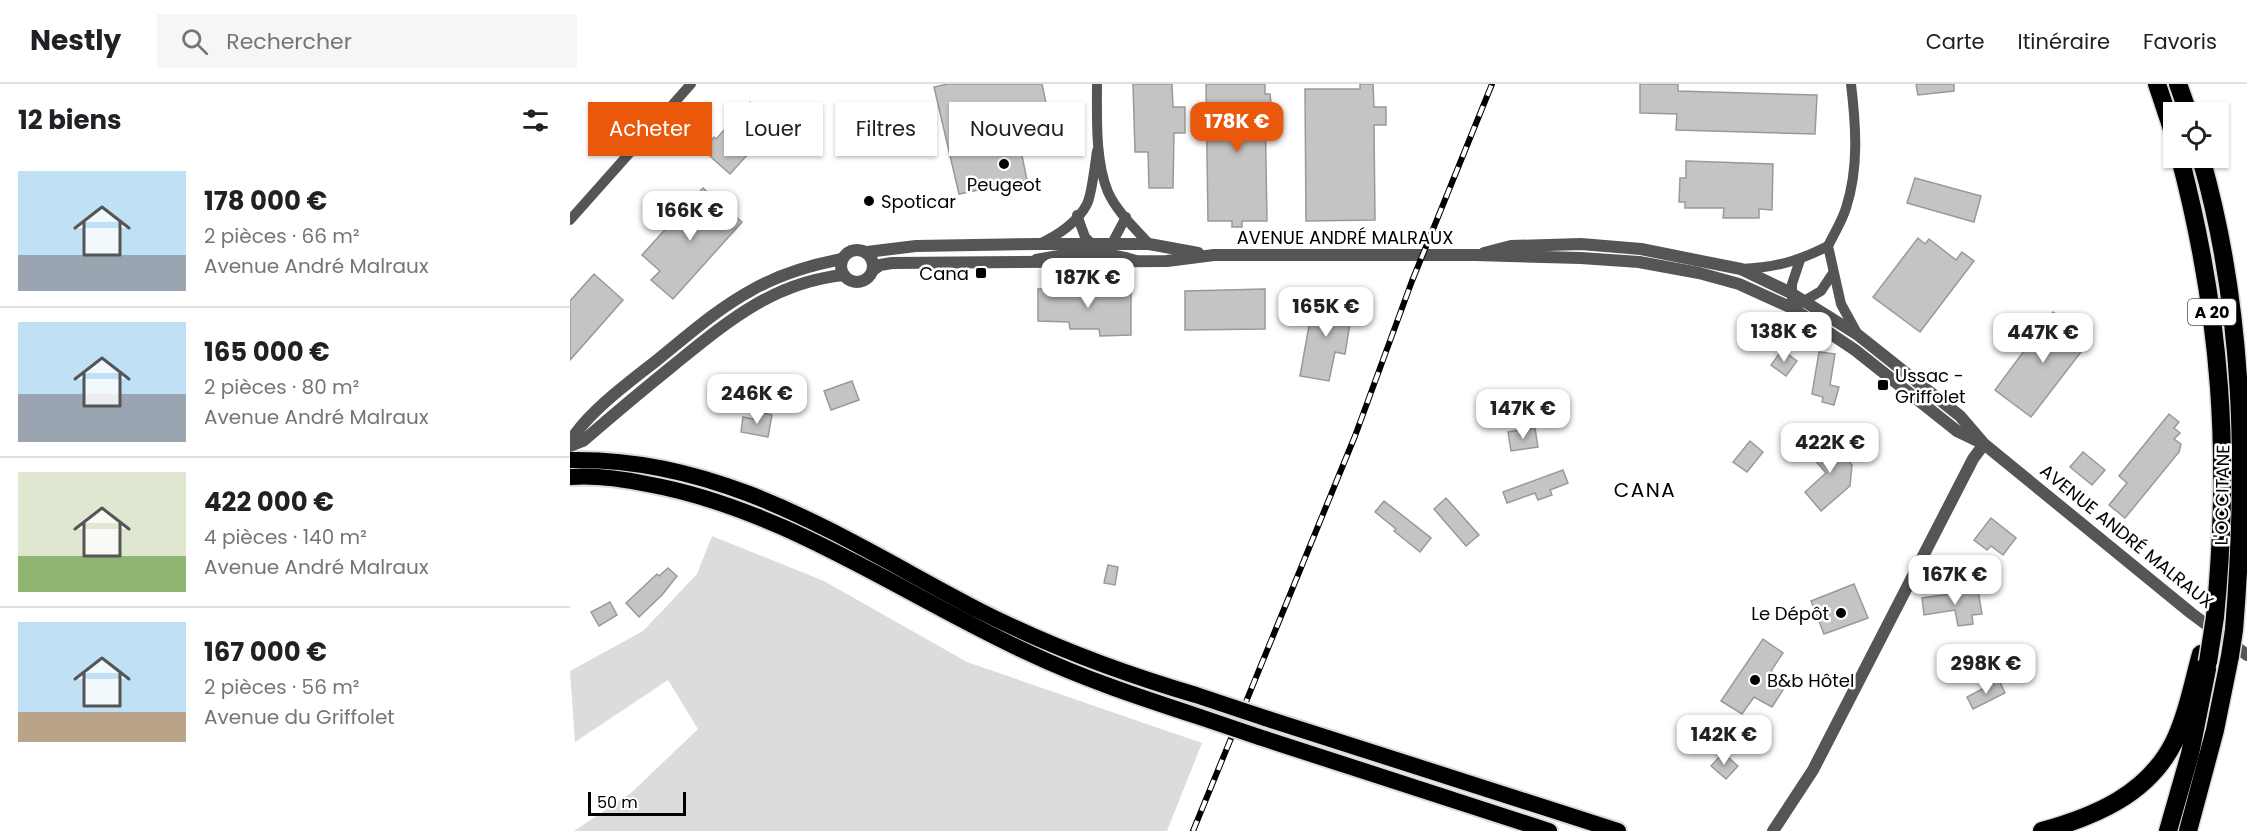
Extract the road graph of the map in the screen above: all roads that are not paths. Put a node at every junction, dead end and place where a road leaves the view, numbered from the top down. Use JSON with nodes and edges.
{"nodes":[{"id":1,"x":691,"y":84,"type":"edge"},
{"id":2,"x":1097,"y":84,"type":"edge"},
{"id":3,"x":1851,"y":84,"type":"edge"},
{"id":4,"x":2157,"y":84,"type":"edge"},
{"id":5,"x":2178,"y":84,"type":"edge"},
{"id":6,"x":2163,"y":102,"type":"edge"},
{"id":7,"x":2184,"y":102,"type":"edge"},
{"id":8,"x":1098,"y":145,"type":"junction"},
{"id":9,"x":2182,"y":168,"type":"edge"},
{"id":10,"x":2203,"y":168,"type":"edge"},
{"id":11,"x":1077,"y":215,"type":"junction"},
{"id":12,"x":1126,"y":217,"type":"junction"},
{"id":13,"x":570,"y":220,"type":"edge"},
{"id":14,"x":1039,"y":244,"type":"junction"},
{"id":15,"x":1149,"y":244,"type":"junction"},
{"id":16,"x":1092,"y":245,"type":"junction"},
{"id":17,"x":1113,"y":245,"type":"junction"},
{"id":18,"x":1827,"y":246,"type":"junction"},
{"id":19,"x":867,"y":252,"type":"junction"},
{"id":20,"x":1103,"y":254,"type":"junction"},
{"id":21,"x":1214,"y":255,"type":"junction"},
{"id":22,"x":1475,"y":255,"type":"junction"},
{"id":23,"x":842,"y":259,"type":"junction"},
{"id":24,"x":1800,"y":260,"type":"junction"},
{"id":25,"x":1027,"y":261,"type":"junction"},
{"id":26,"x":1137,"y":261,"type":"junction"},
{"id":27,"x":1742,"y":269,"type":"junction"},
{"id":28,"x":873,"y":270,"type":"junction"},
{"id":29,"x":1833,"y":273,"type":"junction"},
{"id":30,"x":844,"y":275,"type":"junction"},
{"id":31,"x":1791,"y":293,"type":"junction"},
{"id":32,"x":1804,"y":300,"type":"junction"},
{"id":33,"x":1792,"y":308,"type":"junction"},
{"id":34,"x":1858,"y":335,"type":"junction"},
{"id":35,"x":570,"y":444,"type":"edge"},
{"id":36,"x":1984,"y":444,"type":"junction"},
{"id":37,"x":570,"y":460,"type":"edge"},
{"id":38,"x":570,"y":477,"type":"edge"},
{"id":39,"x":2239,"y":656,"type":"edge"},
{"id":40,"x":2205,"y":658,"type":"junction"},
{"id":41,"x":1549,"y":831,"type":"edge"},
{"id":42,"x":1618,"y":831,"type":"edge"},
{"id":43,"x":1773,"y":831,"type":"edge"},
{"id":44,"x":2042,"y":831,"type":"edge"},
{"id":45,"x":2168,"y":831,"type":"edge"},
{"id":46,"x":2188,"y":831,"type":"edge"}],
"edges":[{"from":1,"to":13,"type":"street"},
{"from":2,"to":8,"type":"street"},
{"from":3,"to":18,"type":"street"},
{"from":4,"to":6,"type":"highway"},
{"from":5,"to":7,"type":"highway"},
{"from":8,"to":11,"type":"street"},
{"from":8,"to":12,"type":"street"},
{"from":9,"to":40,"type":"highway","name":"L'OCCITANE","number":"A 20"},
{"from":10,"to":39,"type":"highway","name":"L'OCCITANE","number":"A 20","bridge":true},
{"from":11,"to":14,"type":"street"},
{"from":11,"to":16,"type":"street","name":"AVENUE ANDRÉ MALRAUX"},
{"from":12,"to":15,"type":"street"},
{"from":12,"to":17,"type":"street"},
{"from":14,"to":16,"type":"street","name":"AVENUE ANDRÉ MALRAUX"},
{"from":14,"to":19,"type":"street","name":"AVENUE ANDRÉ MALRAUX"},
{"from":15,"to":17,"type":"street","name":"AVENUE ANDRÉ MALRAUX"},
{"from":15,"to":21,"type":"street","name":"AVENUE ANDRÉ MALRAUX"},
{"from":16,"to":17,"type":"street","name":"AVENUE ANDRÉ MALRAUX"},
{"from":16,"to":20,"type":"street","name":"AVENUE ANDRÉ MALRAUX"},
{"from":17,"to":20,"type":"street"},
{"from":18,"to":24,"type":"street"},
{"from":18,"to":29,"type":"street"},
{"from":19,"to":23,"type":"street"},
{"from":19,"to":28,"type":"street"},
{"from":20,"to":25,"type":"street","name":"AVENUE ANDRÉ MALRAUX"},
{"from":20,"to":26,"type":"street","name":"AVENUE ANDRÉ MALRAUX"},
{"from":21,"to":22,"type":"street","name":"AVENUE ANDRÉ MALRAUX"},
{"from":21,"to":26,"type":"street","name":"AVENUE ANDRÉ MALRAUX"},
{"from":22,"to":27,"type":"street","name":"AVENUE ANDRÉ MALRAUX"},
{"from":22,"to":33,"type":"street","name":"AVENUE ANDRÉ MALRAUX"},
{"from":23,"to":30,"type":"street"},
{"from":23,"to":35,"type":"street"},
{"from":24,"to":27,"type":"street"},
{"from":24,"to":31,"type":"street"},
{"from":25,"to":26,"type":"street","name":"AVENUE ANDRÉ MALRAUX"},
{"from":25,"to":28,"type":"street","name":"AVENUE ANDRÉ MALRAUX"},
{"from":27,"to":31,"type":"street","name":"AVENUE ANDRÉ MALRAUX"},
{"from":28,"to":30,"type":"street"},
{"from":29,"to":32,"type":"street"},
{"from":29,"to":34,"type":"street"},
{"from":30,"to":35,"type":"street"},
{"from":31,"to":32,"type":"street","name":"AVENUE ANDRÉ MALRAUX"},
{"from":31,"to":33,"type":"street"},
{"from":32,"to":33,"type":"street"},
{"from":32,"to":34,"type":"street","name":"AVENUE ANDRÉ MALRAUX"},
{"from":33,"to":36,"type":"street","name":"AVENUE ANDRÉ MALRAUX"},
{"from":34,"to":36,"type":"street","name":"AVENUE ANDRÉ MALRAUX"},
{"from":36,"to":39,"type":"street","name":"AVENUE ANDRÉ MALRAUX"},
{"from":36,"to":43,"type":"street"},
{"from":37,"to":42,"type":"highway","bridge":true},
{"from":38,"to":41,"type":"highway","bridge":true},
{"from":39,"to":46,"type":"highway","name":"L'OCCITANE","number":"A 20"},
{"from":40,"to":44,"type":"highway"},
{"from":40,"to":45,"type":"highway"}]}
